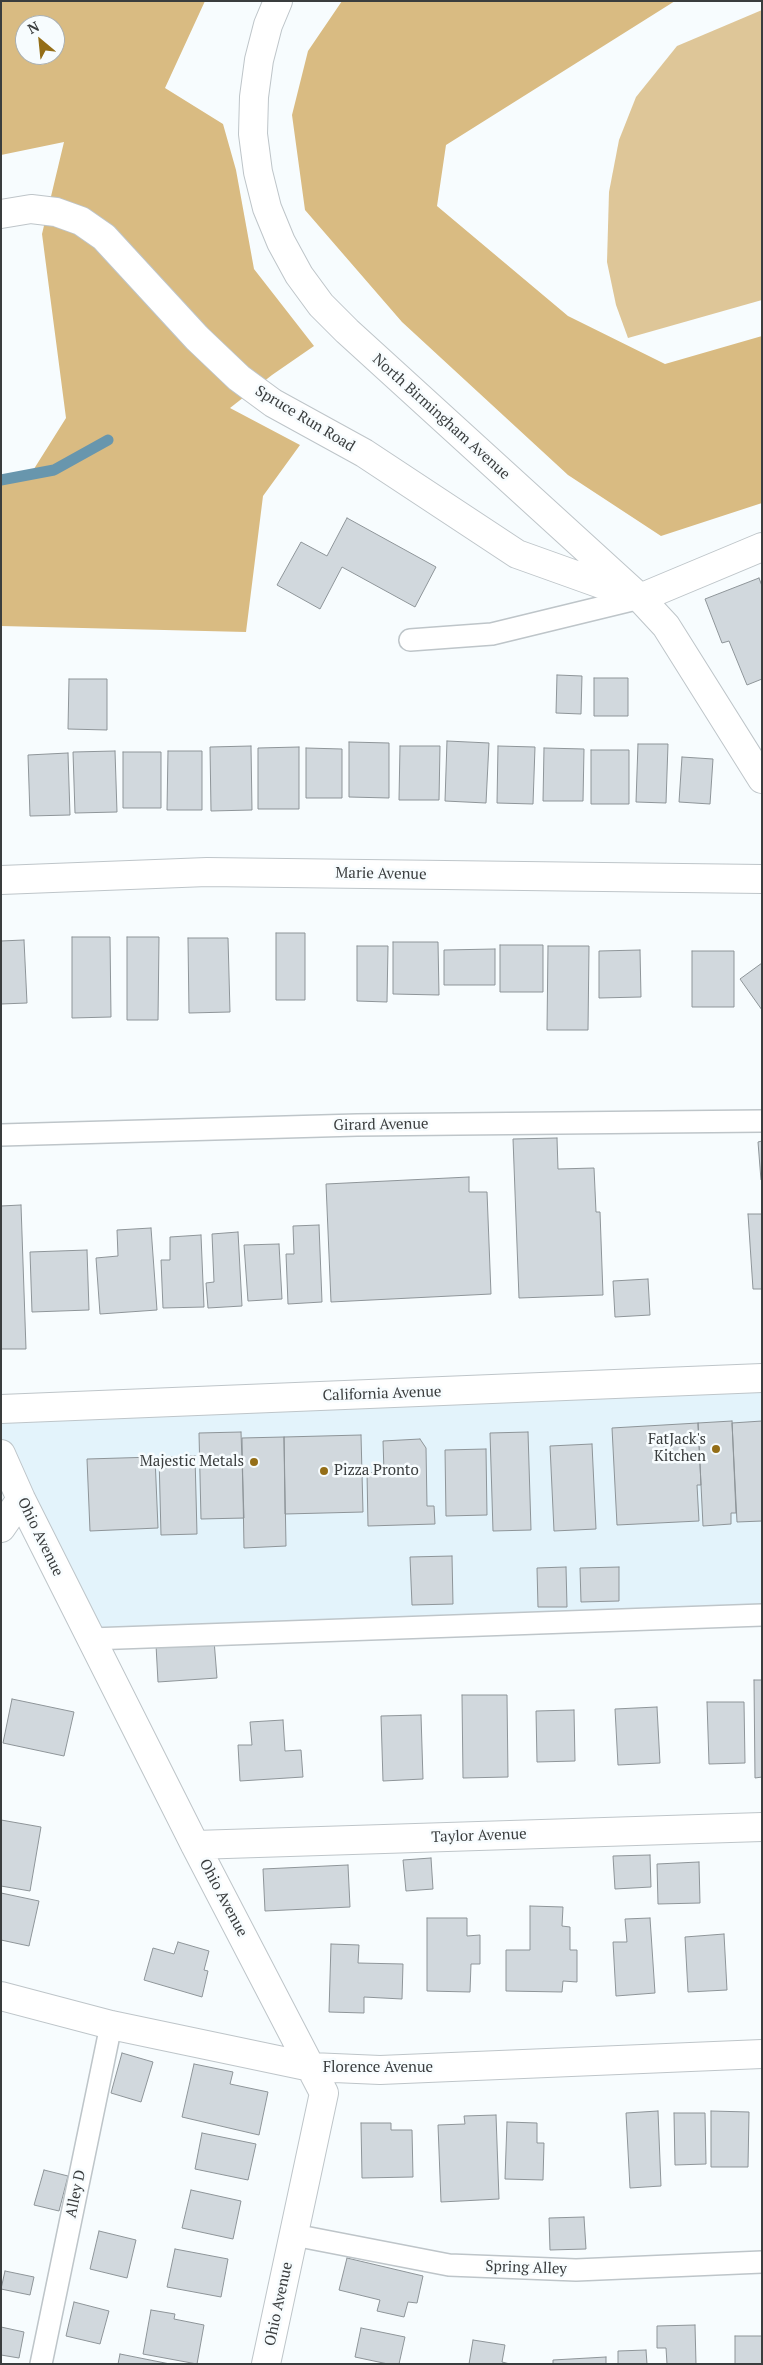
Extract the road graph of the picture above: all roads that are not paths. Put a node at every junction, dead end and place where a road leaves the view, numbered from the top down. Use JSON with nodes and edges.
{"nodes":[{"id":1,"x":278,"y":1,"type":"edge"},
{"id":2,"x":1,"y":214,"type":"edge"},
{"id":3,"x":762,"y":547,"type":"edge"},
{"id":4,"x":640,"y":598,"type":"junction"},
{"id":5,"x":410,"y":640,"type":"dead end"},
{"id":6,"x":762,"y":779,"type":"edge"},
{"id":7,"x":762,"y":879,"type":"edge"},
{"id":8,"x":1,"y":880,"type":"edge"},
{"id":9,"x":762,"y":1121,"type":"edge"},
{"id":10,"x":1,"y":1135,"type":"edge"},
{"id":11,"x":762,"y":1378,"type":"edge"},
{"id":12,"x":1,"y":1409,"type":"edge"},
{"id":13,"x":1,"y":1454,"type":"edge"},
{"id":14,"x":21,"y":1499,"type":"junction"},
{"id":15,"x":1,"y":1528,"type":"edge"},
{"id":16,"x":762,"y":1615,"type":"edge"},
{"id":17,"x":91,"y":1638,"type":"junction"},
{"id":18,"x":762,"y":1827,"type":"edge"},
{"id":19,"x":195,"y":1845,"type":"junction"},
{"id":20,"x":1,"y":1996,"type":"edge"},
{"id":21,"x":111,"y":2025,"type":"junction"},
{"id":22,"x":762,"y":2054,"type":"edge"},
{"id":23,"x":311,"y":2067,"type":"junction"},
{"id":24,"x":294,"y":2235,"type":"junction"},
{"id":25,"x":762,"y":2262,"type":"edge"},
{"id":26,"x":40,"y":2364,"type":"edge"},
{"id":27,"x":266,"y":2364,"type":"edge"}],
"edges":[{"from":1,"to":4,"type":"street","name":"North Birmingham Avenue"},
{"from":2,"to":4,"type":"street","name":"Spruce Run Road"},
{"from":3,"to":4,"type":"street"},
{"from":4,"to":5,"type":"lane"},
{"from":4,"to":6,"type":"street","name":"North Birmingham Avenue"},
{"from":7,"to":8,"type":"street","name":"Marie Avenue"},
{"from":9,"to":10,"type":"lane","name":"Girard Avenue"},
{"from":11,"to":12,"type":"street","name":"California Avenue"},
{"from":13,"to":14,"type":"street","name":"Ohio Avenue"},
{"from":14,"to":15,"type":"street"},
{"from":14,"to":17,"type":"street","name":"Ohio Avenue"},
{"from":16,"to":17,"type":"lane"},
{"from":17,"to":19,"type":"street","name":"Ohio Avenue"},
{"from":18,"to":19,"type":"street","name":"Taylor Avenue"},
{"from":19,"to":23,"type":"street","name":"Ohio Avenue"},
{"from":20,"to":21,"type":"street","name":"Florence Avenue"},
{"from":21,"to":23,"type":"street","name":"Florence Avenue"},
{"from":21,"to":26,"type":"lane","name":"Alley D"},
{"from":22,"to":23,"type":"street","name":"Florence Avenue"},
{"from":23,"to":24,"type":"street","name":"Ohio Avenue"},
{"from":24,"to":25,"type":"lane","name":"Spring Alley"},
{"from":24,"to":27,"type":"street","name":"Ohio Avenue"}]}
